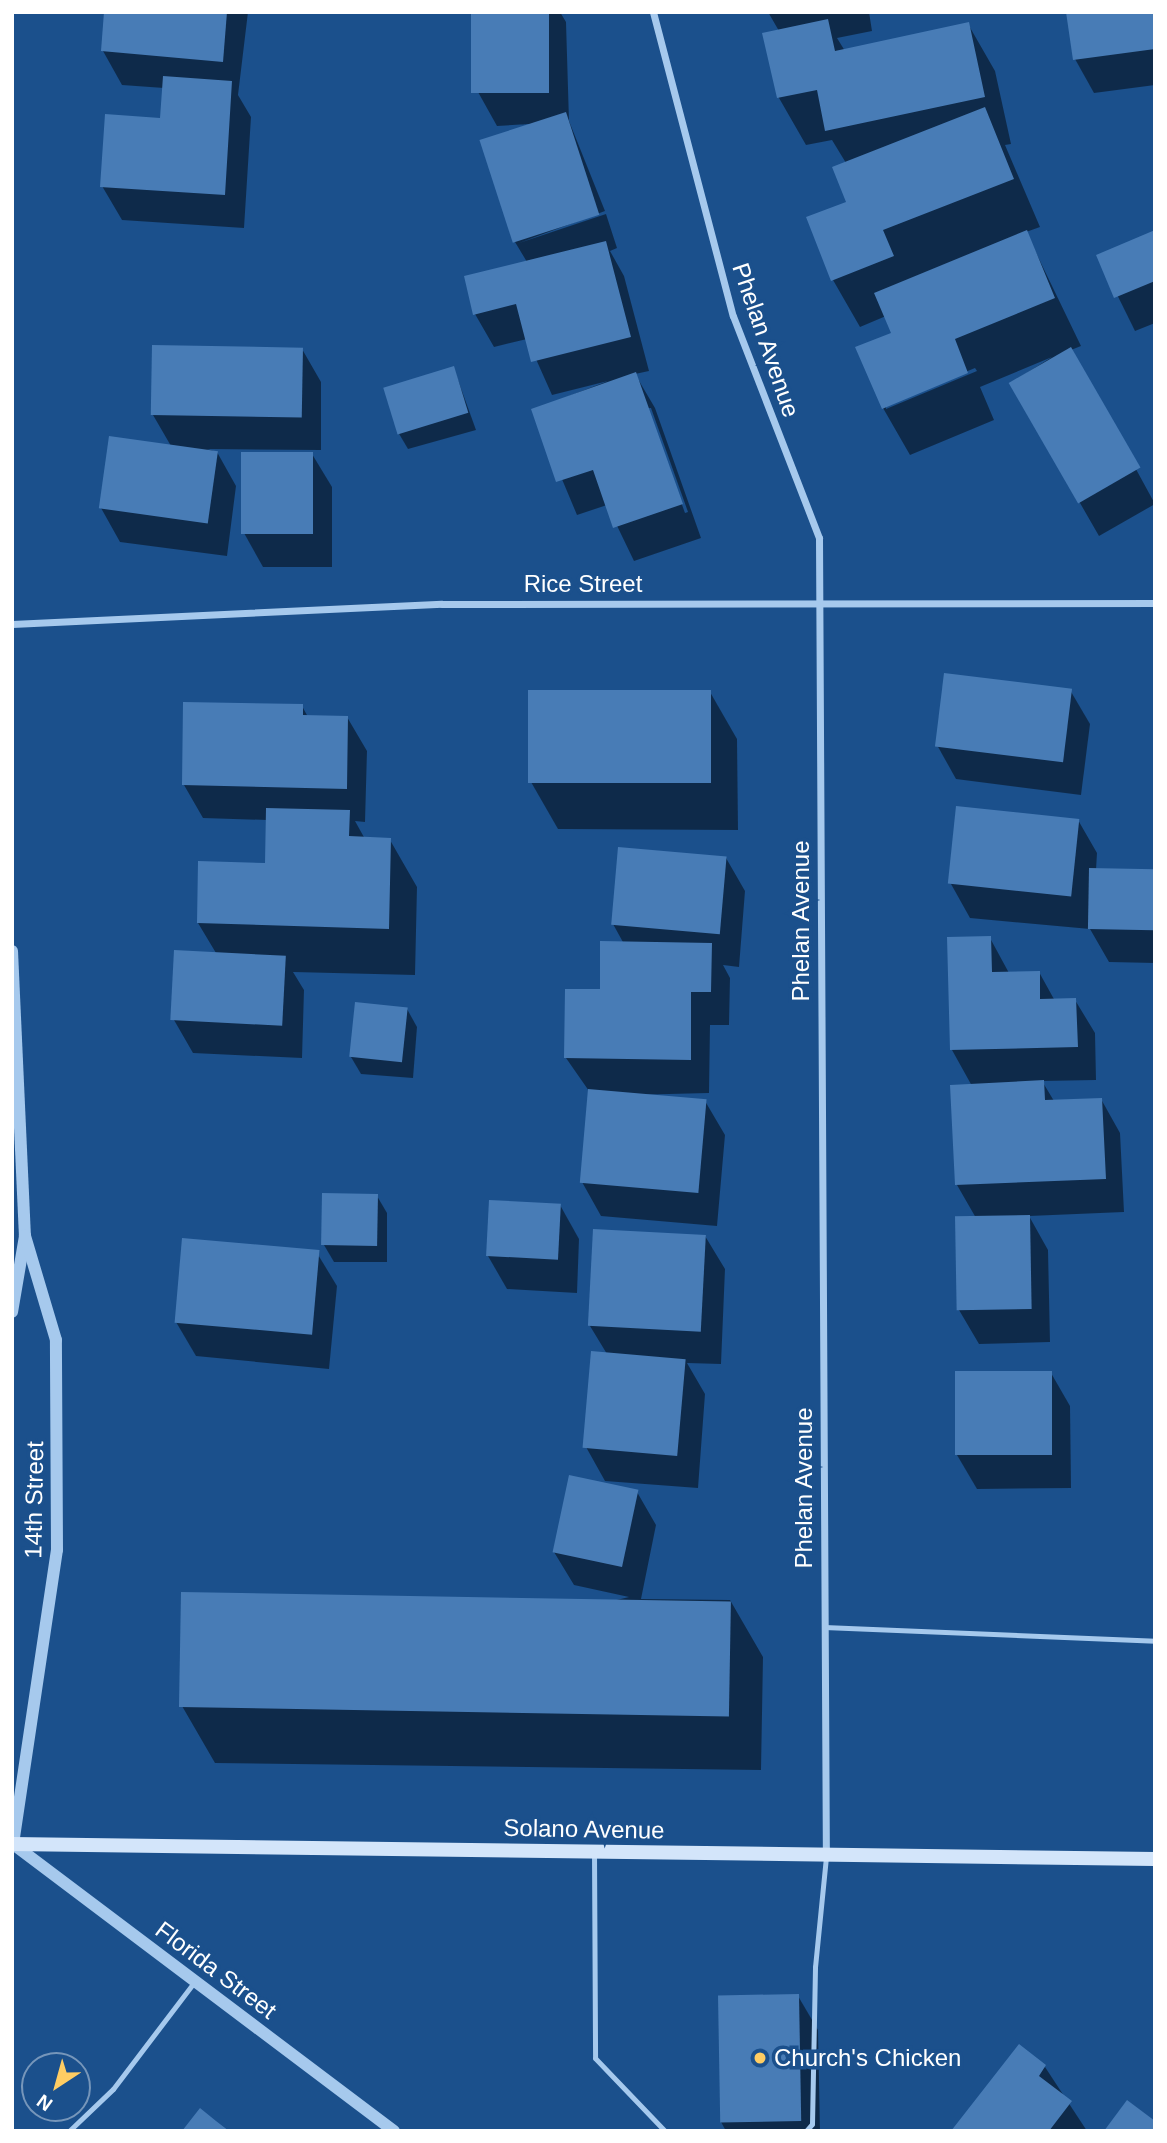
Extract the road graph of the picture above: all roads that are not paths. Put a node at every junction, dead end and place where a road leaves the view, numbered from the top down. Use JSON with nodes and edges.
{"nodes":[{"id":1,"x":653,"y":12,"type":"edge"},
{"id":2,"x":1155,"y":603,"type":"edge"},
{"id":3,"x":818,"y":604,"type":"junction"},
{"id":4,"x":12,"y":624,"type":"edge"},
{"id":5,"x":12,"y":951,"type":"edge"},
{"id":6,"x":25,"y":1236,"type":"junction"},
{"id":7,"x":12,"y":1312,"type":"edge"},
{"id":8,"x":824,"y":1627,"type":"junction"},
{"id":9,"x":1155,"y":1641,"type":"edge"},
{"id":10,"x":12,"y":1838,"type":"edge"},
{"id":11,"x":12,"y":1845,"type":"edge"},
{"id":12,"x":594,"y":1852,"type":"junction"},
{"id":13,"x":826,"y":1857,"type":"junction"},
{"id":14,"x":1155,"y":1859,"type":"edge"},
{"id":15,"x":195,"y":1981,"type":"junction"},
{"id":16,"x":69,"y":2131,"type":"edge"},
{"id":17,"x":394,"y":2131,"type":"edge"},
{"id":18,"x":665,"y":2131,"type":"edge"},
{"id":19,"x":806,"y":2131,"type":"edge"}],
"edges":[{"from":1,"to":3,"type":"street","name":"Phelan Avenue"},
{"from":2,"to":3,"type":"street","name":"Rice Street"},
{"from":3,"to":4,"type":"street","name":"Rice Street"},
{"from":3,"to":8,"type":"street","name":"Phelan Avenue"},
{"from":5,"to":6,"type":"street","name":"14th Street"},
{"from":6,"to":7,"type":"street","name":"14th Street"},
{"from":6,"to":11,"type":"street","name":"14th Street"},
{"from":8,"to":9,"type":"lane"},
{"from":8,"to":13,"type":"street","name":"Phelan Avenue"},
{"from":10,"to":11,"type":"street"},
{"from":11,"to":12,"type":"main road","name":"Solano Avenue"},
{"from":11,"to":15,"type":"street","name":"Florida Street"},
{"from":12,"to":13,"type":"main road","name":"Solano Avenue"},
{"from":12,"to":18,"type":"lane"},
{"from":13,"to":14,"type":"main road","name":"Solano Avenue"},
{"from":13,"to":19,"type":"lane"},
{"from":15,"to":16,"type":"lane"},
{"from":15,"to":17,"type":"street","name":"Florida Street"}]}
